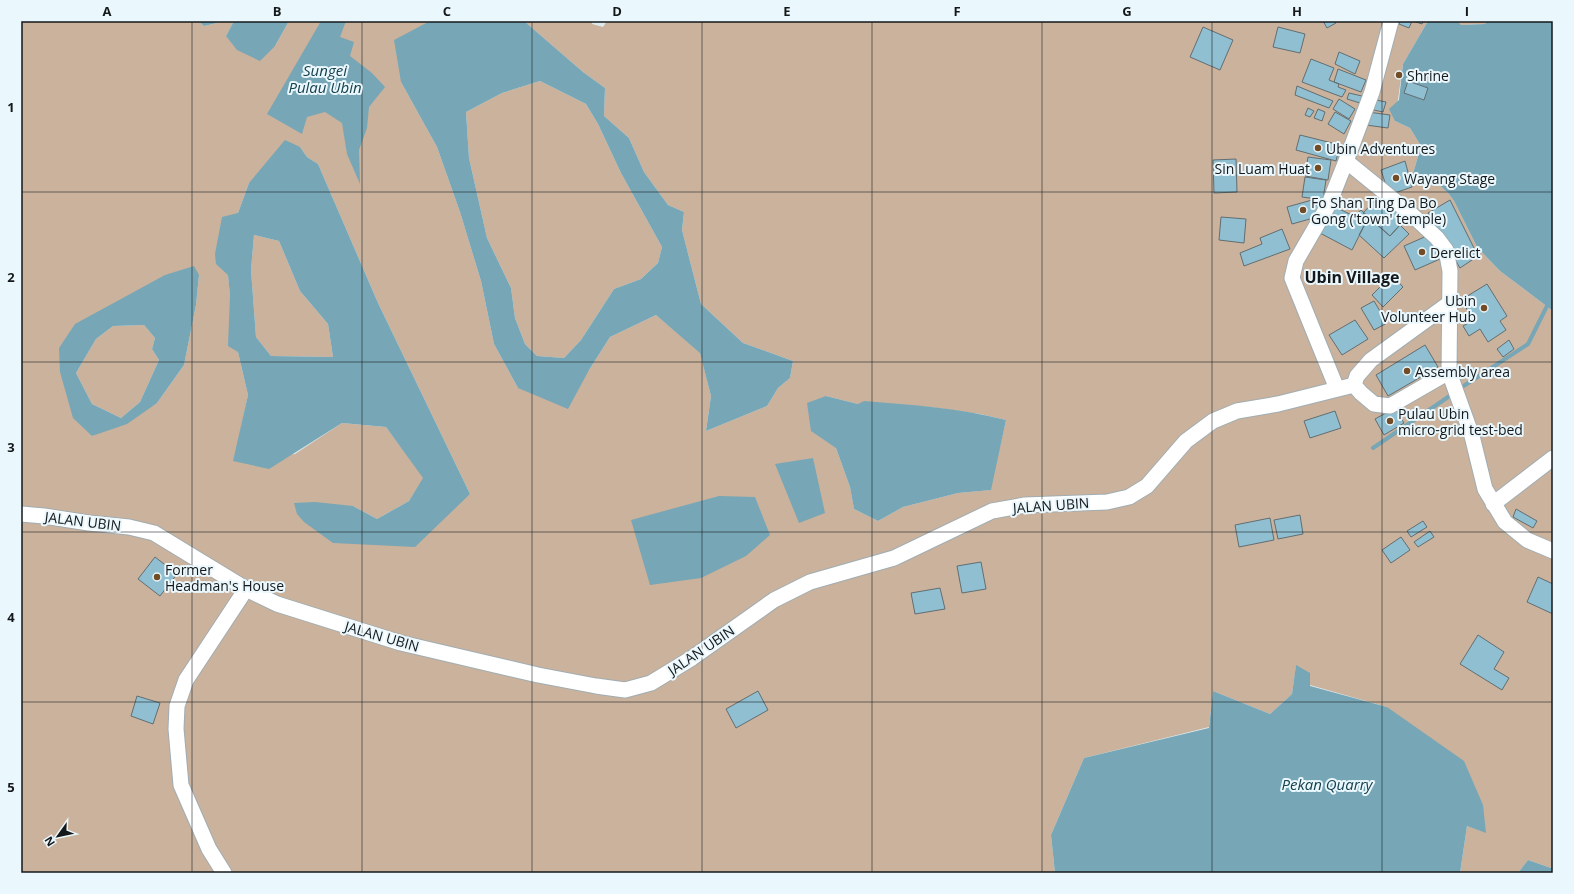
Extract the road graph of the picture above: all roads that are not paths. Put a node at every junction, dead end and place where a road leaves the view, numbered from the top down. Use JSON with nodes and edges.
{"nodes":[{"id":1,"x":1391,"y":21,"type":"edge"},
{"id":2,"x":1346,"y":161,"type":"junction"},
{"id":3,"x":1451,"y":302,"type":"junction"},
{"id":4,"x":1449,"y":372,"type":"junction"},
{"id":5,"x":1354,"y":385,"type":"junction"},
{"id":6,"x":1337,"y":389,"type":"junction"},
{"id":7,"x":1553,"y":458,"type":"edge"},
{"id":8,"x":1493,"y":504,"type":"junction"},
{"id":9,"x":21,"y":514,"type":"edge"},
{"id":10,"x":1553,"y":551,"type":"edge"},
{"id":11,"x":246,"y":589,"type":"junction"},
{"id":12,"x":224,"y":873,"type":"edge"}],
"edges":[{"from":1,"to":2,"type":"street"},
{"from":2,"to":3,"type":"street"},
{"from":2,"to":6,"type":"street"},
{"from":3,"to":4,"type":"street"},
{"from":3,"to":5,"type":"street"},
{"from":4,"to":5,"type":"street"},
{"from":4,"to":8,"type":"street"},
{"from":5,"to":6,"type":"street","name":"JALAN UBIN"},
{"from":6,"to":11,"type":"street","name":"JALAN UBIN"},
{"from":7,"to":8,"type":"street"},
{"from":8,"to":10,"type":"street"},
{"from":9,"to":11,"type":"street","name":"JALAN UBIN"},
{"from":11,"to":12,"type":"street"}]}
